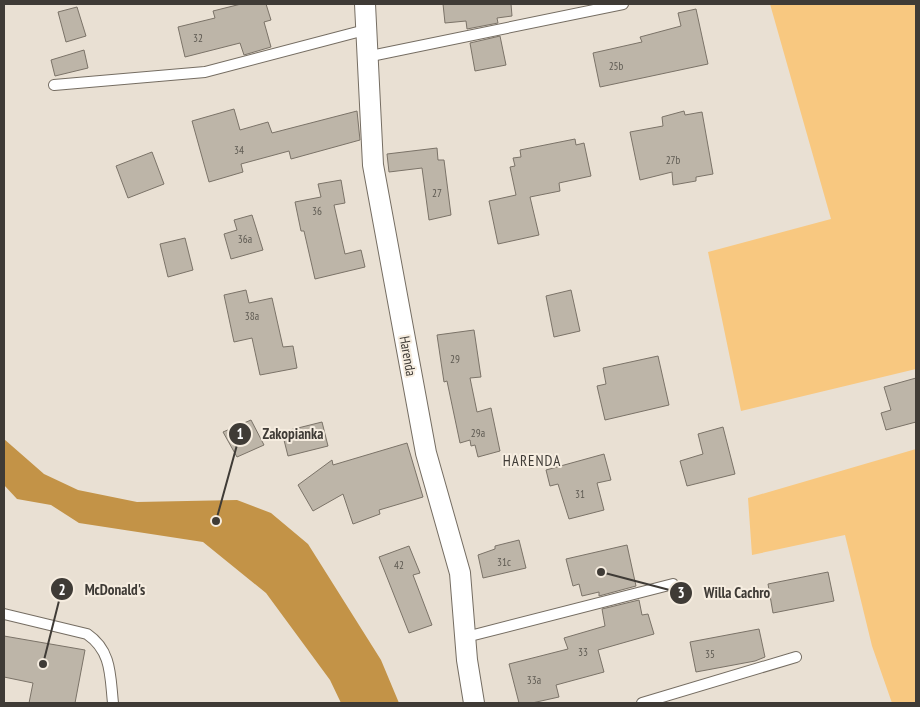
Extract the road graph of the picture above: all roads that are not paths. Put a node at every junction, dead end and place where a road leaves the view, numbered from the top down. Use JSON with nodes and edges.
{"nodes":[{"id":1,"x":365,"y":4,"type":"edge"},
{"id":2,"x":623,"y":4,"type":"edge"},
{"id":3,"x":366,"y":30,"type":"junction"},
{"id":4,"x":366,"y":57,"type":"junction"},
{"id":5,"x":54,"y":85,"type":"dead end"},
{"id":6,"x":673,"y":584,"type":"dead end"},
{"id":7,"x":4,"y":614,"type":"edge"},
{"id":8,"x":466,"y":637,"type":"junction"},
{"id":9,"x":796,"y":657,"type":"dead end"},
{"id":10,"x":113,"y":703,"type":"edge"},
{"id":11,"x":474,"y":703,"type":"edge"},
{"id":12,"x":642,"y":703,"type":"edge"}],
"edges":[{"from":1,"to":3,"type":"street","name":"Harenda"},
{"from":2,"to":4,"type":"lane"},
{"from":3,"to":4,"type":"street","name":"Harenda"},
{"from":3,"to":5,"type":"lane"},
{"from":4,"to":8,"type":"street","name":"Harenda"},
{"from":6,"to":8,"type":"lane"},
{"from":7,"to":10,"type":"lane"},
{"from":8,"to":11,"type":"street","name":"Harenda"},
{"from":9,"to":12,"type":"lane"}]}
